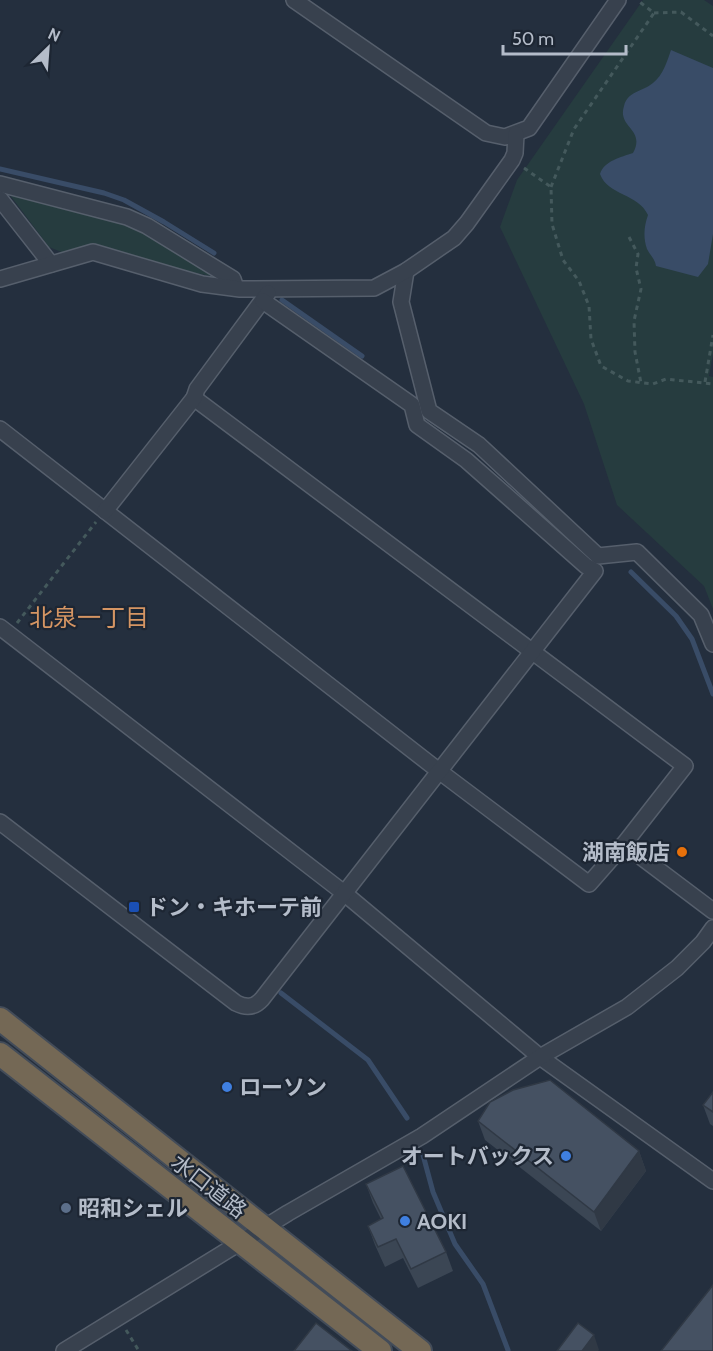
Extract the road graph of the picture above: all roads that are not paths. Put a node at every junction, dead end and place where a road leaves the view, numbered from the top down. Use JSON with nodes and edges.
{"nodes":[{"id":1,"x":294,"y":0,"type":"edge"},
{"id":2,"x":618,"y":0,"type":"edge"},
{"id":3,"x":516,"y":134,"type":"junction"},
{"id":4,"x":0,"y":184,"type":"edge"},
{"id":5,"x":0,"y":199,"type":"edge"},
{"id":6,"x":51,"y":264,"type":"junction"},
{"id":7,"x":406,"y":271,"type":"junction"},
{"id":8,"x":0,"y":279,"type":"edge"},
{"id":9,"x":236,"y":288,"type":"junction"},
{"id":10,"x":272,"y":289,"type":"junction"},
{"id":11,"x":262,"y":301,"type":"junction"},
{"id":12,"x":194,"y":398,"type":"junction"},
{"id":13,"x":438,"y":418,"type":"junction"},
{"id":14,"x":0,"y":429,"type":"edge"},
{"id":15,"x":428,"y":432,"type":"junction"},
{"id":16,"x":105,"y":511,"type":"junction"},
{"id":17,"x":2,"y":634,"type":"edge"},
{"id":18,"x":713,"y":645,"type":"edge"},
{"id":19,"x":532,"y":650,"type":"junction"},
{"id":20,"x":439,"y":771,"type":"junction"},
{"id":21,"x":0,"y":822,"type":"edge"},
{"id":22,"x":624,"y":844,"type":"junction"},
{"id":23,"x":344,"y":892,"type":"junction"},
{"id":24,"x":713,"y":911,"type":"edge"},
{"id":25,"x":713,"y":928,"type":"edge"},
{"id":26,"x":0,"y":1019,"type":"edge"},
{"id":27,"x":0,"y":1054,"type":"edge"},
{"id":28,"x":540,"y":1057,"type":"junction"},
{"id":29,"x":713,"y":1181,"type":"edge"},
{"id":30,"x":263,"y":1228,"type":"junction"},
{"id":31,"x":241,"y":1242,"type":"junction"},
{"id":32,"x":64,"y":1351,"type":"edge"},
{"id":33,"x":380,"y":1351,"type":"edge"},
{"id":34,"x":420,"y":1351,"type":"edge"}],
"edges":[{"from":1,"to":3,"type":"street"},
{"from":2,"to":3,"type":"street"},
{"from":3,"to":7,"type":"street"},
{"from":4,"to":9,"type":"street"},
{"from":5,"to":6,"type":"street"},
{"from":6,"to":8,"type":"street"},
{"from":6,"to":9,"type":"street"},
{"from":7,"to":10,"type":"street"},
{"from":7,"to":13,"type":"street"},
{"from":9,"to":10,"type":"street"},
{"from":10,"to":11,"type":"street"},
{"from":11,"to":12,"type":"street"},
{"from":11,"to":15,"type":"street"},
{"from":12,"to":16,"type":"street"},
{"from":12,"to":19,"type":"street"},
{"from":13,"to":15,"type":"street"},
{"from":13,"to":18,"type":"street"},
{"from":14,"to":16,"type":"street"},
{"from":15,"to":19,"type":"street"},
{"from":16,"to":20,"type":"street"},
{"from":17,"to":23,"type":"street"},
{"from":19,"to":20,"type":"street"},
{"from":19,"to":22,"type":"street"},
{"from":20,"to":22,"type":"street"},
{"from":20,"to":23,"type":"street"},
{"from":21,"to":23,"type":"street"},
{"from":22,"to":24,"type":"street"},
{"from":23,"to":28,"type":"street"},
{"from":25,"to":28,"type":"street"},
{"from":26,"to":30,"type":"highway","name":"水口道路"},
{"from":27,"to":31,"type":"highway","name":"水口道路"},
{"from":28,"to":29,"type":"street"},
{"from":28,"to":30,"type":"street"},
{"from":30,"to":31,"type":"street"},
{"from":30,"to":34,"type":"highway","name":"水口道路"},
{"from":31,"to":32,"type":"street"},
{"from":31,"to":33,"type":"highway","name":"水口道路"}]}
